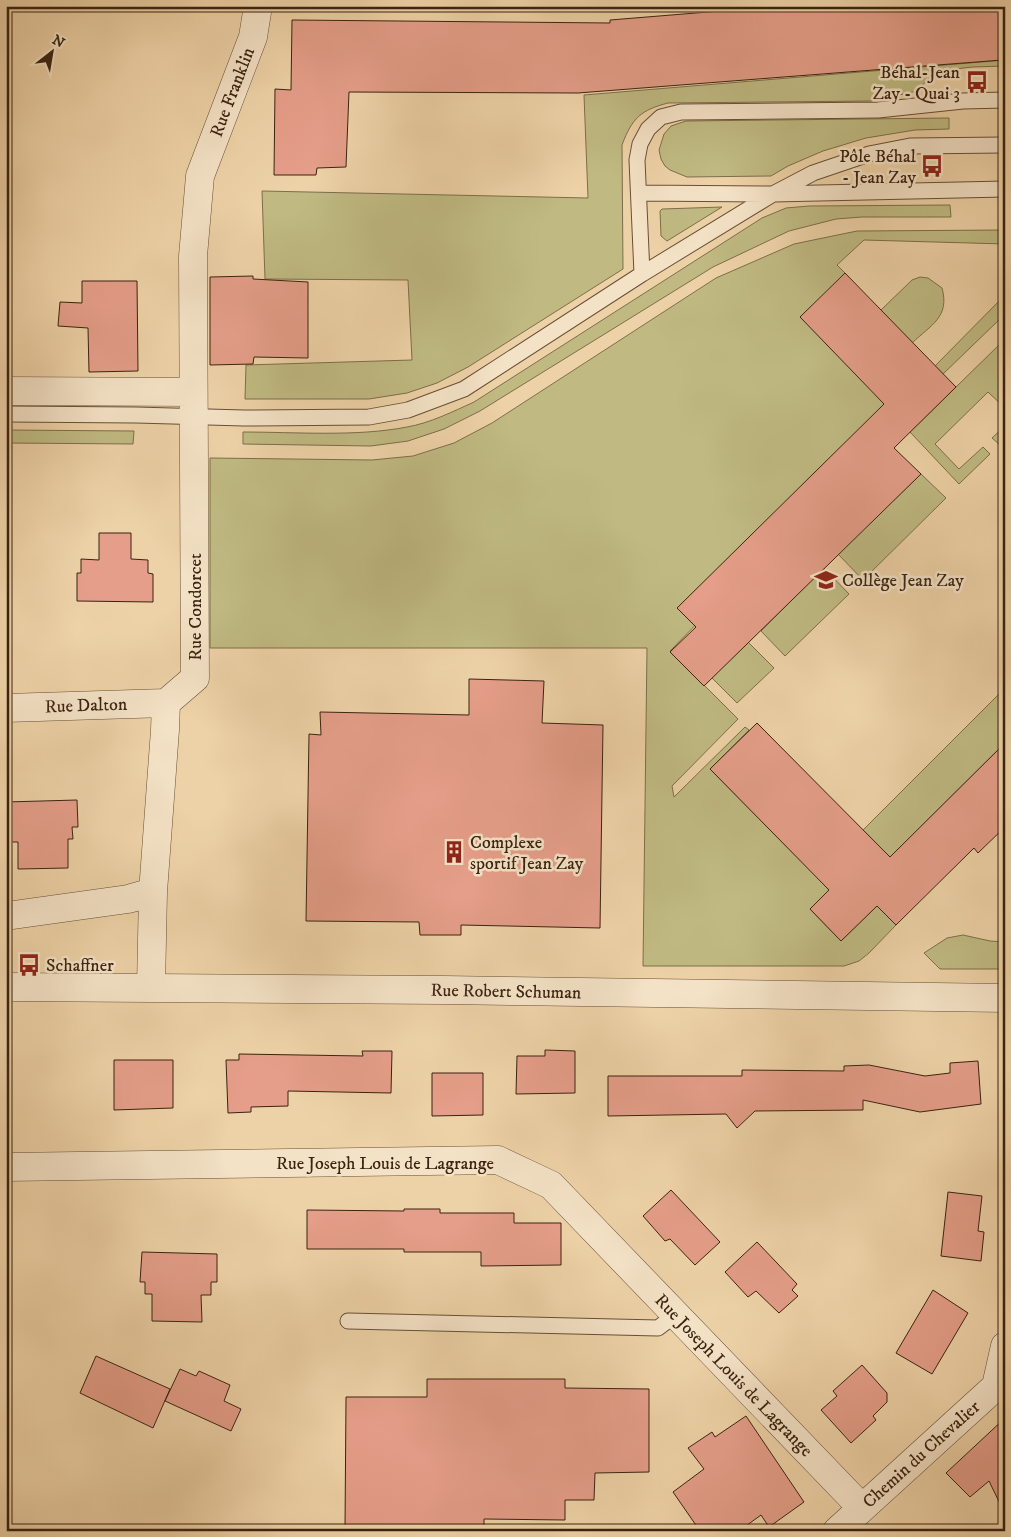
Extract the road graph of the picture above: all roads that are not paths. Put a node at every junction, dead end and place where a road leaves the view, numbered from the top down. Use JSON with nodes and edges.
{"nodes":[{"id":1,"x":258,"y":6,"type":"edge"},
{"id":2,"x":1005,"y":100,"type":"edge"},
{"id":3,"x":1005,"y":145,"type":"edge"},
{"id":4,"x":200,"y":176,"type":"joint"},
{"id":5,"x":1005,"y":189,"type":"edge"},
{"id":6,"x":640,"y":193,"type":"junction"},
{"id":7,"x":773,"y":194,"type":"junction"},
{"id":8,"x":642,"y":274,"type":"junction"},
{"id":9,"x":6,"y":391,"type":"edge"},
{"id":10,"x":193,"y":404,"type":"junction"},
{"id":11,"x":6,"y":414,"type":"edge"},
{"id":12,"x":166,"y":703,"type":"junction"},
{"id":13,"x":6,"y":708,"type":"edge"},
{"id":14,"x":154,"y":892,"type":"junction"},
{"id":15,"x":6,"y":916,"type":"edge"},
{"id":16,"x":6,"y":987,"type":"edge"},
{"id":17,"x":151,"y":987,"type":"junction"},
{"id":18,"x":1005,"y":998,"type":"edge"},
{"id":19,"x":6,"y":1167,"type":"edge"},
{"id":20,"x":675,"y":1315,"type":"junction"},
{"id":21,"x":348,"y":1320,"type":"dead end"},
{"id":22,"x":1005,"y":1346,"type":"edge"},
{"id":23,"x":1000,"y":1382,"type":"edge"},
{"id":24,"x":862,"y":1508,"type":"junction"},
{"id":25,"x":837,"y":1531,"type":"edge"}],
"edges":[{"from":1,"to":4,"type":"street","name":"Rue Franklin"},
{"from":2,"to":6,"type":"lane"},
{"from":3,"to":7,"type":"lane"},
{"from":4,"to":10,"type":"street","name":"Rue Condorcet"},
{"from":5,"to":7,"type":"lane"},
{"from":6,"to":7,"type":"lane"},
{"from":6,"to":8,"type":"lane"},
{"from":7,"to":8,"type":"lane"},
{"from":8,"to":10,"type":"lane"},
{"from":9,"to":10,"type":"street"},
{"from":10,"to":11,"type":"lane"},
{"from":10,"to":12,"type":"street","name":"Rue Condorcet"},
{"from":12,"to":13,"type":"street","name":"Rue Dalton"},
{"from":12,"to":14,"type":"street"},
{"from":14,"to":15,"type":"street"},
{"from":14,"to":17,"type":"street"},
{"from":16,"to":17,"type":"street","name":"Rue Robert Schuman"},
{"from":17,"to":18,"type":"street","name":"Rue Robert Schuman"},
{"from":19,"to":20,"type":"street","name":"Rue Joseph Louis de Lagrange"},
{"from":20,"to":21,"type":"lane"},
{"from":20,"to":24,"type":"street","name":"Rue Joseph Louis de Lagrange"},
{"from":22,"to":23,"type":"street"},
{"from":23,"to":24,"type":"street","name":"Chemin du Chevalier"},
{"from":24,"to":25,"type":"street","name":"Chemin du Chevalier"}]}
